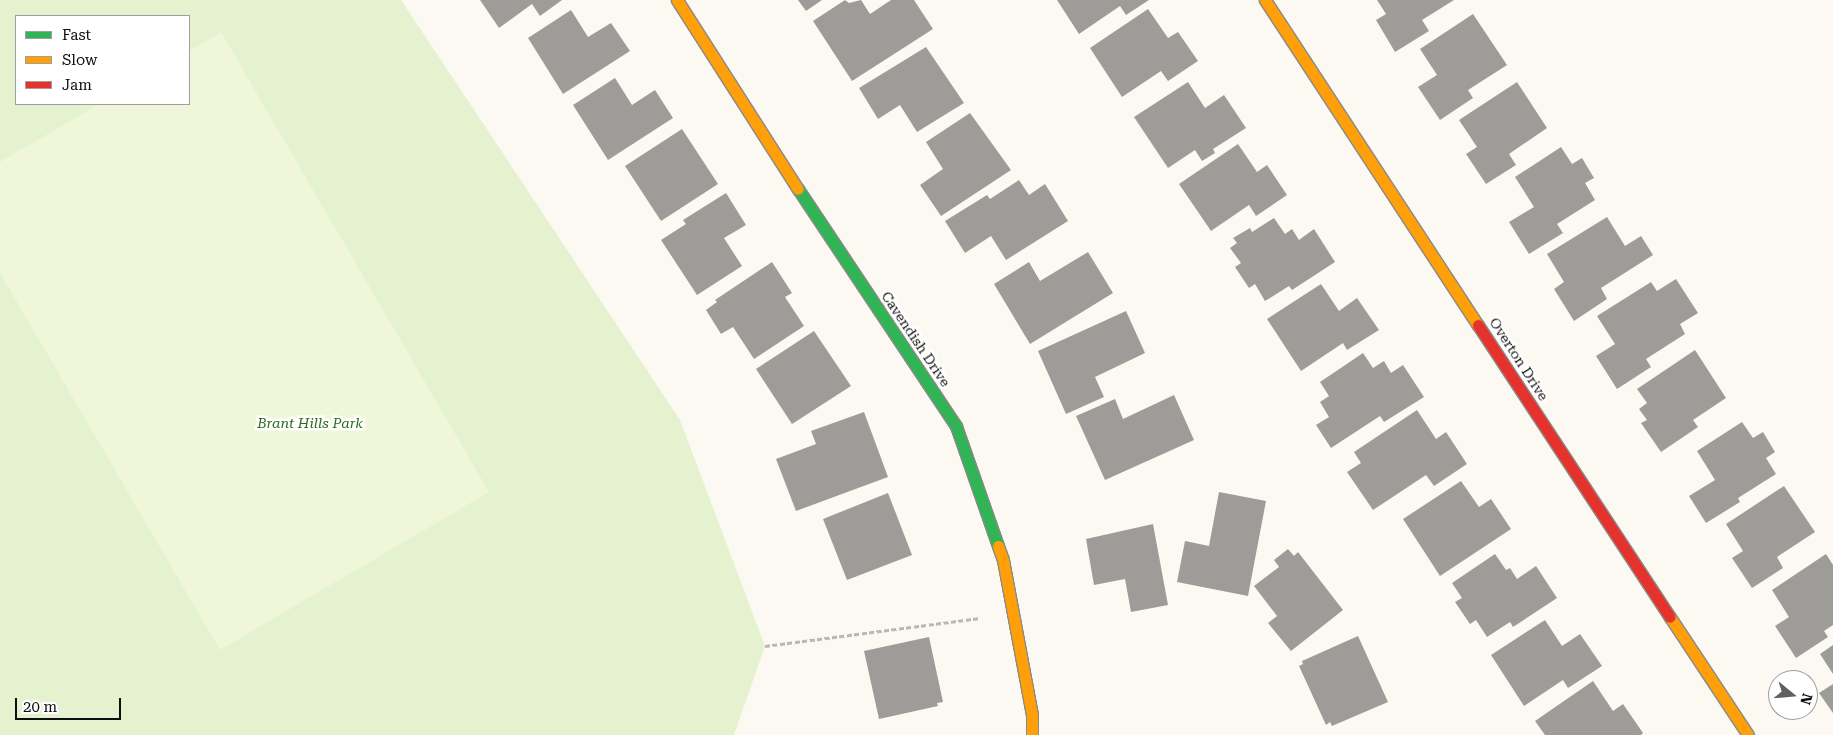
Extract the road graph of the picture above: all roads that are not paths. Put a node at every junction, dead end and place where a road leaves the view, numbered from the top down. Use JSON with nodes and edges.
{"nodes":[{"id":1,"x":677,"y":0,"type":"edge"},
{"id":2,"x":1265,"y":0,"type":"edge"},
{"id":3,"x":1032,"y":735,"type":"edge"},
{"id":4,"x":1748,"y":735,"type":"edge"}],
"edges":[{"from":1,"to":3,"type":"street","name":"Cavendish Drive"},
{"from":2,"to":4,"type":"street","name":"Overton Drive"}]}
